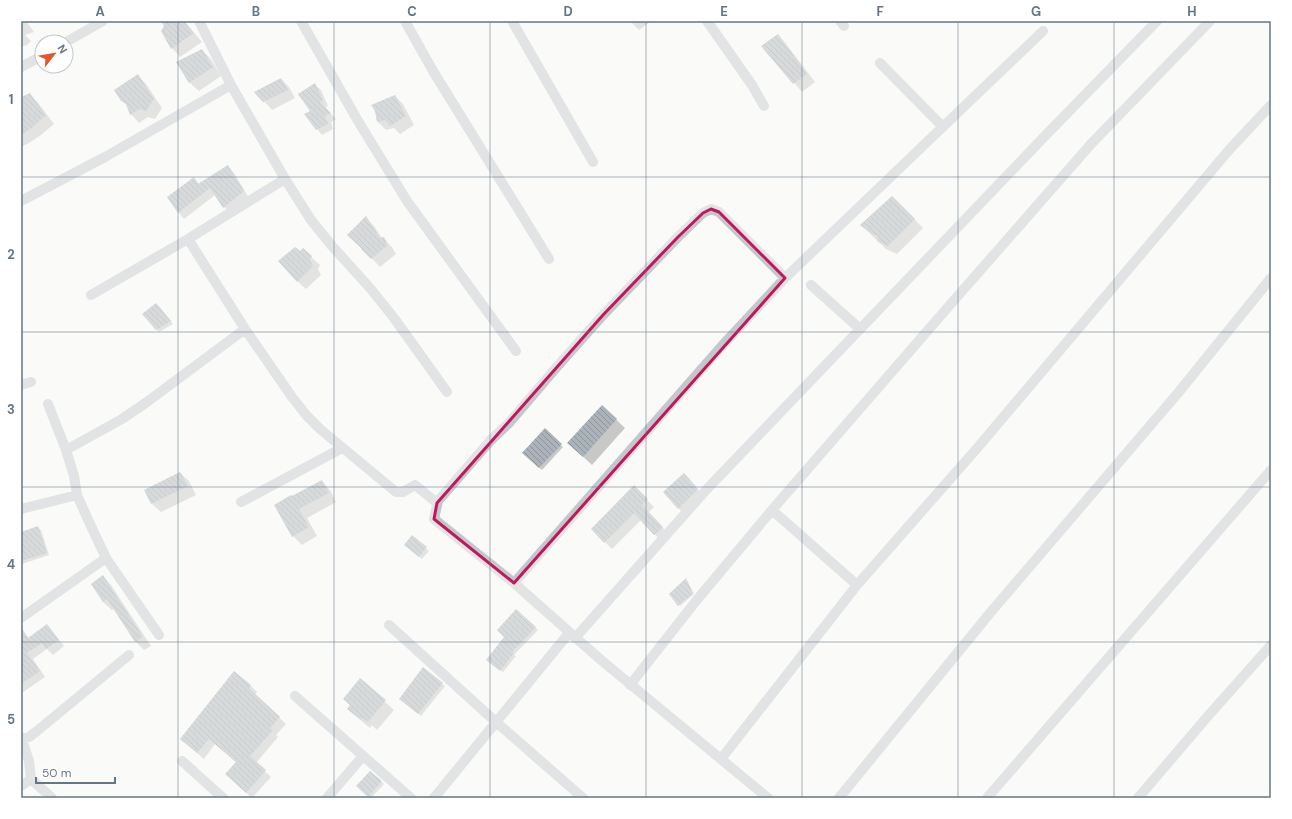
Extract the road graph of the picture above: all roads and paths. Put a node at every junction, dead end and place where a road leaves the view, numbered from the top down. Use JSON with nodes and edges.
{"nodes":[{"id":1,"x":103,"y":21,"type":"edge"},
{"id":2,"x":200,"y":21,"type":"edge"},
{"id":3,"x":301,"y":21,"type":"edge"},
{"id":4,"x":405,"y":21,"type":"edge"},
{"id":5,"x":512,"y":21,"type":"edge"},
{"id":6,"x":707,"y":21,"type":"edge"},
{"id":7,"x":1156,"y":21,"type":"edge"},
{"id":8,"x":1210,"y":21,"type":"edge"},
{"id":9,"x":1043,"y":31,"type":"dead end"},
{"id":10,"x":74,"y":37,"type":"edge"},
{"id":11,"x":34,"y":61,"type":"edge"},
{"id":12,"x":880,"y":63,"type":"dead end"},
{"id":13,"x":21,"y":68,"type":"edge"},
{"id":14,"x":232,"y":85,"type":"junction"},
{"id":15,"x":1271,"y":105,"type":"edge"},
{"id":16,"x":764,"y":106,"type":"dead end"},
{"id":17,"x":942,"y":127,"type":"junction"},
{"id":18,"x":593,"y":162,"type":"dead end"},
{"id":19,"x":285,"y":179,"type":"junction"},
{"id":20,"x":21,"y":201,"type":"edge"},
{"id":21,"x":188,"y":239,"type":"junction"},
{"id":22,"x":549,"y":259,"type":"dead end"},
{"id":23,"x":785,"y":278,"type":"junction"},
{"id":24,"x":1271,"y":278,"type":"edge"},
{"id":25,"x":811,"y":285,"type":"dead end"},
{"id":26,"x":91,"y":295,"type":"dead end"},
{"id":27,"x":245,"y":329,"type":"junction"},
{"id":28,"x":860,"y":329,"type":"junction"},
{"id":29,"x":516,"y":351,"type":"dead end"},
{"id":30,"x":447,"y":392,"type":"dead end"},
{"id":31,"x":48,"y":404,"type":"dead end"},
{"id":32,"x":342,"y":448,"type":"junction"},
{"id":33,"x":66,"y":450,"type":"junction"},
{"id":34,"x":1271,"y":470,"type":"edge"},
{"id":35,"x":77,"y":494,"type":"junction"},
{"id":36,"x":435,"y":501,"type":"junction"},
{"id":37,"x":241,"y":502,"type":"dead end"},
{"id":38,"x":21,"y":509,"type":"edge"},
{"id":39,"x":772,"y":510,"type":"junction"},
{"id":40,"x":106,"y":558,"type":"junction"},
{"id":41,"x":514,"y":583,"type":"junction"},
{"id":42,"x":857,"y":584,"type":"junction"},
{"id":43,"x":21,"y":618,"type":"edge"},
{"id":44,"x":389,"y":625,"type":"dead end"},
{"id":45,"x":159,"y":635,"type":"dead end"},
{"id":46,"x":572,"y":635,"type":"junction"},
{"id":47,"x":1270,"y":649,"type":"edge"},
{"id":48,"x":128,"y":655,"type":"dead end"},
{"id":49,"x":630,"y":685,"type":"junction"},
{"id":50,"x":295,"y":696,"type":"dead end"},
{"id":51,"x":496,"y":722,"type":"junction"},
{"id":52,"x":22,"y":739,"type":"edge"},
{"id":53,"x":363,"y":756,"type":"junction"},
{"id":54,"x":721,"y":759,"type":"junction"},
{"id":55,"x":182,"y":761,"type":"dead end"},
{"id":56,"x":31,"y":779,"type":"junction"},
{"id":57,"x":21,"y":786,"type":"edge"},
{"id":58,"x":52,"y":798,"type":"edge"},
{"id":59,"x":223,"y":798,"type":"edge"},
{"id":60,"x":327,"y":798,"type":"edge"},
{"id":61,"x":411,"y":798,"type":"edge"},
{"id":62,"x":434,"y":798,"type":"edge"},
{"id":63,"x":583,"y":798,"type":"edge"},
{"id":64,"x":768,"y":798,"type":"edge"},
{"id":65,"x":839,"y":798,"type":"edge"},
{"id":66,"x":987,"y":798,"type":"edge"},
{"id":67,"x":1138,"y":798,"type":"edge"}],
"edges":[{"from":1,"to":10,"type":"street"},
{"from":2,"to":14,"type":"street"},
{"from":3,"to":29,"type":"street"},
{"from":4,"to":22,"type":"street"},
{"from":5,"to":18,"type":"street"},
{"from":6,"to":16,"type":"street"},
{"from":7,"to":28,"type":"street"},
{"from":8,"to":39,"type":"street"},
{"from":9,"to":17,"type":"street"},
{"from":11,"to":13,"type":"street"},
{"from":12,"to":17,"type":"street"},
{"from":14,"to":19,"type":"street"},
{"from":14,"to":20,"type":"street"},
{"from":15,"to":42,"type":"street"},
{"from":17,"to":23,"type":"street"},
{"from":19,"to":21,"type":"street"},
{"from":19,"to":30,"type":"street"},
{"from":21,"to":26,"type":"street"},
{"from":21,"to":27,"type":"street"},
{"from":23,"to":36,"type":"street"},
{"from":23,"to":41,"type":"street"},
{"from":24,"to":65,"type":"street"},
{"from":25,"to":28,"type":"street"},
{"from":27,"to":32,"type":"street"},
{"from":27,"to":33,"type":"street"},
{"from":28,"to":46,"type":"street"},
{"from":31,"to":33,"type":"street"},
{"from":32,"to":36,"type":"street"},
{"from":32,"to":37,"type":"street"},
{"from":33,"to":35,"type":"street"},
{"from":34,"to":66,"type":"street"},
{"from":35,"to":38,"type":"street"},
{"from":35,"to":40,"type":"street"},
{"from":36,"to":41,"type":"street"},
{"from":39,"to":42,"type":"street"},
{"from":39,"to":49,"type":"street"},
{"from":40,"to":43,"type":"street"},
{"from":40,"to":45,"type":"street"},
{"from":41,"to":46,"type":"street"},
{"from":42,"to":54,"type":"street"},
{"from":44,"to":51,"type":"street"},
{"from":46,"to":49,"type":"street"},
{"from":46,"to":51,"type":"street"},
{"from":47,"to":67,"type":"street"},
{"from":48,"to":52,"type":"street"},
{"from":49,"to":54,"type":"street"},
{"from":50,"to":53,"type":"street"},
{"from":51,"to":62,"type":"street"},
{"from":51,"to":63,"type":"street"},
{"from":52,"to":56,"type":"street"},
{"from":53,"to":60,"type":"street"},
{"from":53,"to":61,"type":"street"},
{"from":54,"to":64,"type":"street"},
{"from":55,"to":59,"type":"street"},
{"from":56,"to":57,"type":"street"},
{"from":56,"to":58,"type":"street"}]}
